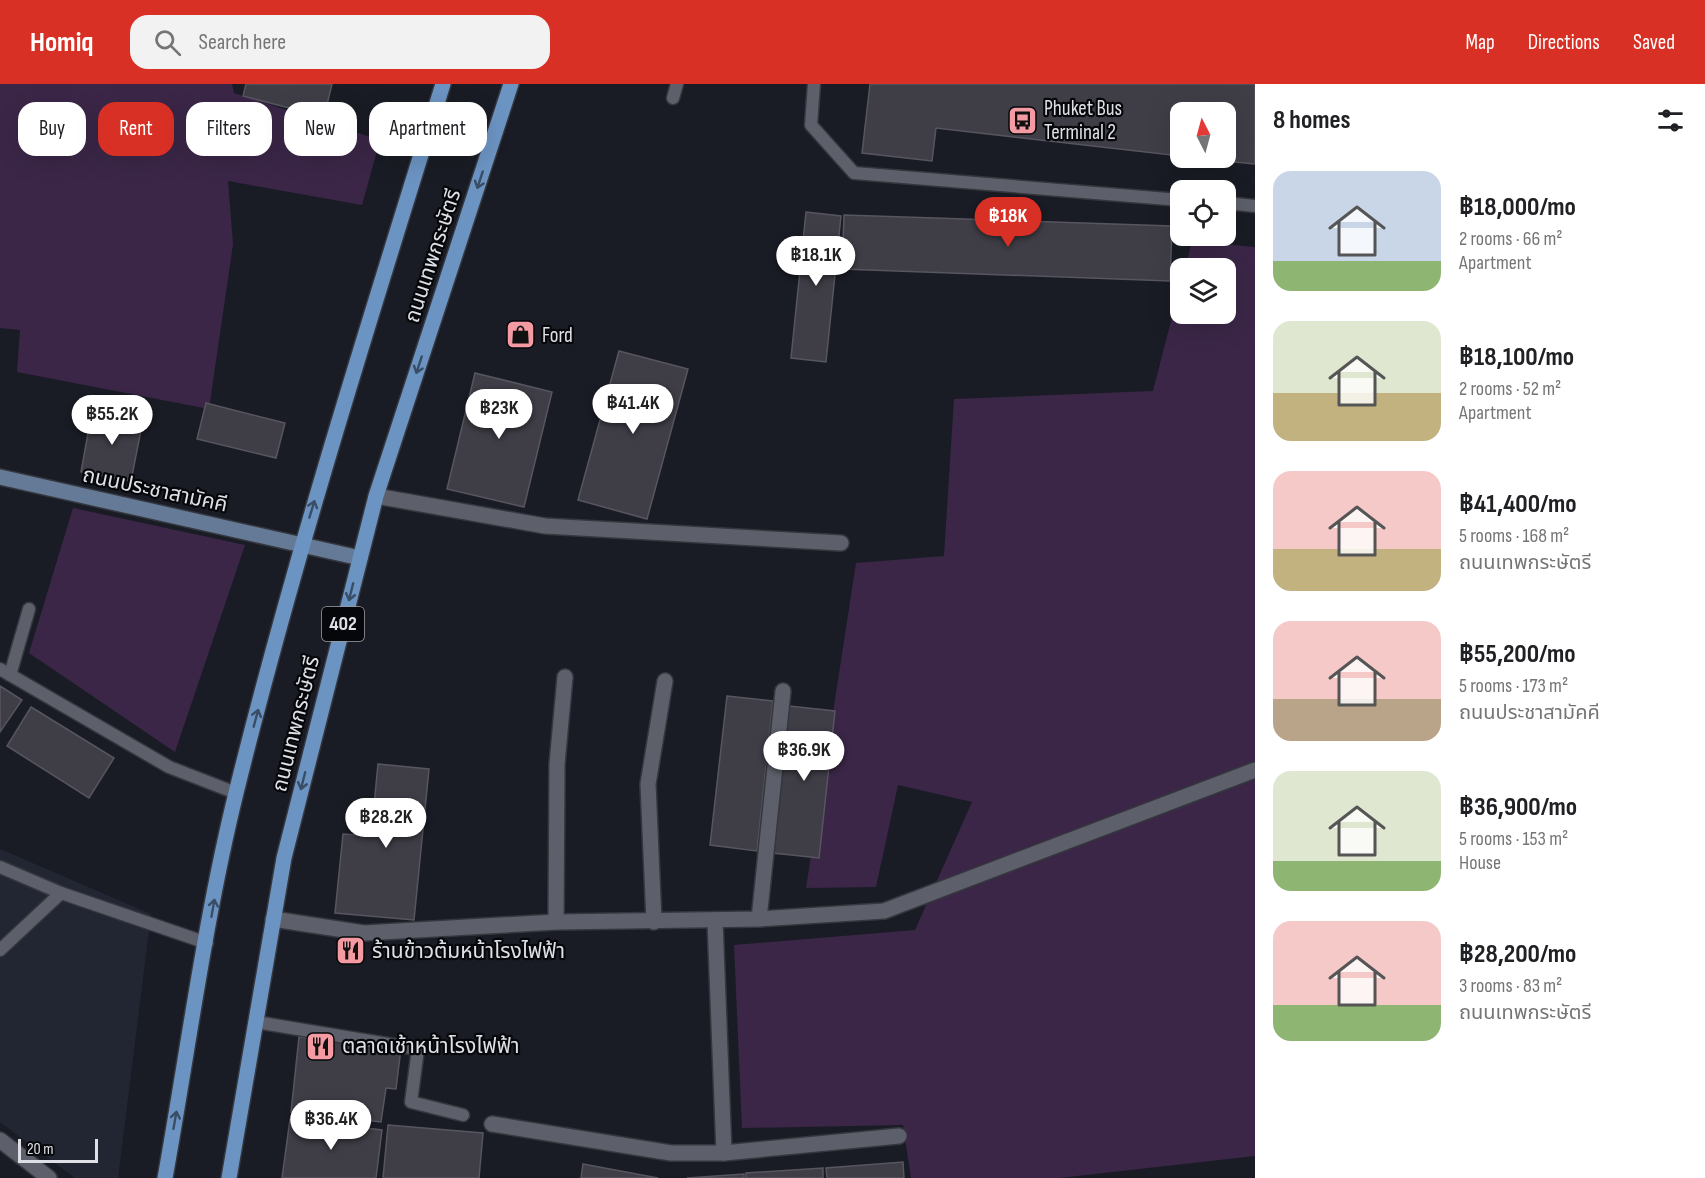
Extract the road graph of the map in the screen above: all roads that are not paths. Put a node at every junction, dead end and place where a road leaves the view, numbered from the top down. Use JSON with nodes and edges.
{"nodes":[{"id":1,"x":443,"y":84,"type":"edge"},
{"id":2,"x":511,"y":84,"type":"edge"},
{"id":3,"x":677,"y":84,"type":"edge"},
{"id":4,"x":814,"y":84,"type":"edge"},
{"id":5,"x":674,"y":98,"type":"dead end"},
{"id":6,"x":1170,"y":199,"type":"edge"},
{"id":7,"x":1236,"y":204,"type":"edge"},
{"id":8,"x":1255,"y":206,"type":"edge"},
{"id":9,"x":0,"y":477,"type":"edge"},
{"id":10,"x":376,"y":496,"type":"junction"},
{"id":11,"x":301,"y":543,"type":"junction"},
{"id":12,"x":842,"y":543,"type":"dead end"},
{"id":13,"x":360,"y":558,"type":"junction"},
{"id":14,"x":28,"y":609,"type":"dead end"},
{"id":15,"x":5,"y":672,"type":"edge"},
{"id":16,"x":566,"y":677,"type":"dead end"},
{"id":17,"x":665,"y":681,"type":"dead end"},
{"id":18,"x":783,"y":691,"type":"dead end"},
{"id":19,"x":1255,"y":770,"type":"edge"},
{"id":20,"x":236,"y":794,"type":"junction"},
{"id":21,"x":0,"y":867,"type":"edge"},
{"id":22,"x":61,"y":893,"type":"junction"},
{"id":23,"x":759,"y":919,"type":"junction"},
{"id":24,"x":273,"y":920,"type":"junction"},
{"id":25,"x":715,"y":921,"type":"junction"},
{"id":26,"x":556,"y":922,"type":"junction"},
{"id":27,"x":654,"y":922,"type":"junction"},
{"id":28,"x":207,"y":943,"type":"junction"},
{"id":29,"x":0,"y":950,"type":"edge"},
{"id":30,"x":256,"y":1022,"type":"junction"},
{"id":31,"x":463,"y":1115,"type":"dead end"},
{"id":32,"x":492,"y":1124,"type":"dead end"},
{"id":33,"x":899,"y":1136,"type":"dead end"},
{"id":34,"x":0,"y":1140,"type":"edge"},
{"id":35,"x":724,"y":1153,"type":"junction"},
{"id":36,"x":49,"y":1178,"type":"edge"},
{"id":37,"x":165,"y":1178,"type":"edge"},
{"id":38,"x":229,"y":1178,"type":"edge"}],
"edges":[{"from":11,"to":1,"type":"main road","name":"ถนนเทพกระษัตรี","one_way":true},
{"from":2,"to":10,"type":"main road","name":"ถนนเทพกระษัตรี","number":"402","one_way":true},
{"from":3,"to":5,"type":"lane"},
{"from":4,"to":6,"type":"lane"},
{"from":7,"to":8,"type":"lane"},
{"from":9,"to":11,"type":"street","name":"ถนนประชาสามัคคี"},
{"from":10,"to":12,"type":"street"},
{"from":10,"to":13,"type":"main road","name":"ถนนเทพกระษัตรี","number":"402"},
{"from":11,"to":13,"type":"street","name":"ถนนประชาสามัคคี"},
{"from":20,"to":11,"type":"main road","name":"ถนนเทพกระษัตรี","one_way":true},
{"from":13,"to":24,"type":"main road","name":"ถนนเทพกระษัตรี","number":"402","one_way":true},
{"from":14,"to":15,"type":"lane"},
{"from":15,"to":20,"type":"lane"},
{"from":16,"to":26,"type":"street"},
{"from":17,"to":27,"type":"street"},
{"from":18,"to":23,"type":"street"},
{"from":19,"to":23,"type":"street"},
{"from":28,"to":20,"type":"main road","name":"ถนนเทพกระษัตรี","one_way":true},
{"from":21,"to":22,"type":"lane"},
{"from":22,"to":28,"type":"lane"},
{"from":22,"to":29,"type":"lane"},
{"from":23,"to":25,"type":"street"},
{"from":24,"to":26,"type":"street"},
{"from":24,"to":30,"type":"main road","name":"ถนนเทพกระษัตรี","number":"402"},
{"from":25,"to":27,"type":"street"},
{"from":25,"to":35,"type":"street"},
{"from":26,"to":27,"type":"street"},
{"from":37,"to":28,"type":"main road","name":"ถนนเทพกระษัตรี","one_way":true},
{"from":30,"to":31,"type":"lane"},
{"from":30,"to":38,"type":"main road","name":"ถนนเทพกระษัตรี","number":"402"},
{"from":32,"to":35,"type":"street"},
{"from":33,"to":35,"type":"street"},
{"from":34,"to":36,"type":"street"}]}
